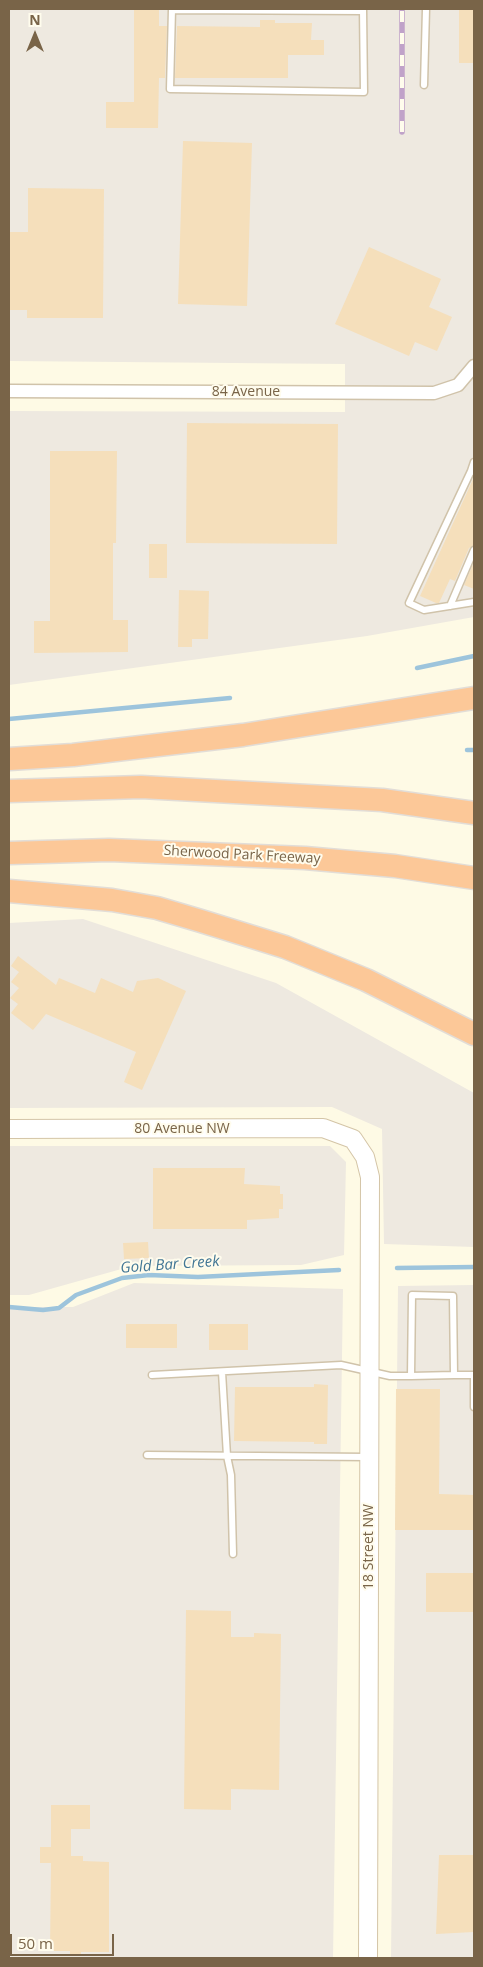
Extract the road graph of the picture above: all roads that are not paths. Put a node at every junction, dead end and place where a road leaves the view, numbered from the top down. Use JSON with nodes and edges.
{"nodes":[{"id":1,"x":172,"y":9,"type":"edge"},
{"id":2,"x":426,"y":9,"type":"edge"},
{"id":3,"x":363,"y":10,"type":"edge"},
{"id":4,"x":424,"y":85,"type":"dead end"},
{"id":5,"x":474,"y":366,"type":"edge"},
{"id":6,"x":9,"y":391,"type":"edge"},
{"id":7,"x":474,"y":462,"type":"edge"},
{"id":8,"x":472,"y":472,"type":"edge"},
{"id":9,"x":474,"y":550,"type":"edge"},
{"id":10,"x":474,"y":602,"type":"edge"},
{"id":11,"x":450,"y":606,"type":"junction"},
{"id":12,"x":474,"y":698,"type":"edge"},
{"id":13,"x":9,"y":759,"type":"edge"},
{"id":14,"x":9,"y":790,"type":"edge"},
{"id":15,"x":474,"y":813,"type":"edge"},
{"id":16,"x":9,"y":853,"type":"edge"},
{"id":17,"x":474,"y":878,"type":"edge"},
{"id":18,"x":9,"y":891,"type":"edge"},
{"id":19,"x":474,"y":1034,"type":"edge"},
{"id":20,"x":9,"y":1129,"type":"edge"},
{"id":21,"x":353,"y":1139,"type":"joint"},
{"id":22,"x":368,"y":1370,"type":"junction"},
{"id":23,"x":222,"y":1372,"type":"junction"},
{"id":24,"x":152,"y":1375,"type":"dead end"},
{"id":25,"x":454,"y":1375,"type":"junction"},
{"id":26,"x":474,"y":1375,"type":"edge"},
{"id":27,"x":411,"y":1376,"type":"junction"},
{"id":28,"x":474,"y":1407,"type":"edge"},
{"id":29,"x":147,"y":1455,"type":"dead end"},
{"id":30,"x":228,"y":1456,"type":"junction"},
{"id":31,"x":369,"y":1457,"type":"junction"},
{"id":32,"x":233,"y":1554,"type":"dead end"},
{"id":33,"x":368,"y":1958,"type":"edge"}],
"edges":[{"from":1,"to":3,"type":"lane"},
{"from":1,"to":3,"type":"lane"},
{"from":2,"to":4,"type":"lane"},
{"from":5,"to":6,"type":"street","name":"84 Avenue"},
{"from":7,"to":8,"type":"lane"},
{"from":8,"to":11,"type":"lane"},
{"from":9,"to":11,"type":"lane"},
{"from":10,"to":11,"type":"lane"},
{"from":12,"to":13,"type":"highway"},
{"from":14,"to":15,"type":"highway"},
{"from":16,"to":17,"type":"highway","name":"Sherwood Park Freeway"},
{"from":18,"to":19,"type":"highway"},
{"from":20,"to":21,"type":"street","name":"80 Avenue NW"},
{"from":21,"to":22,"type":"street","name":"18 Street NW"},
{"from":22,"to":23,"type":"lane"},
{"from":22,"to":27,"type":"lane"},
{"from":22,"to":31,"type":"street","name":"18 Street NW"},
{"from":23,"to":24,"type":"lane"},
{"from":23,"to":30,"type":"lane"},
{"from":25,"to":26,"type":"lane"},
{"from":25,"to":27,"type":"lane"},
{"from":25,"to":27,"type":"lane"},
{"from":26,"to":28,"type":"lane"},
{"from":29,"to":30,"type":"lane"},
{"from":30,"to":31,"type":"lane"},
{"from":30,"to":32,"type":"lane"},
{"from":31,"to":33,"type":"street","name":"18 Street NW"}]}
